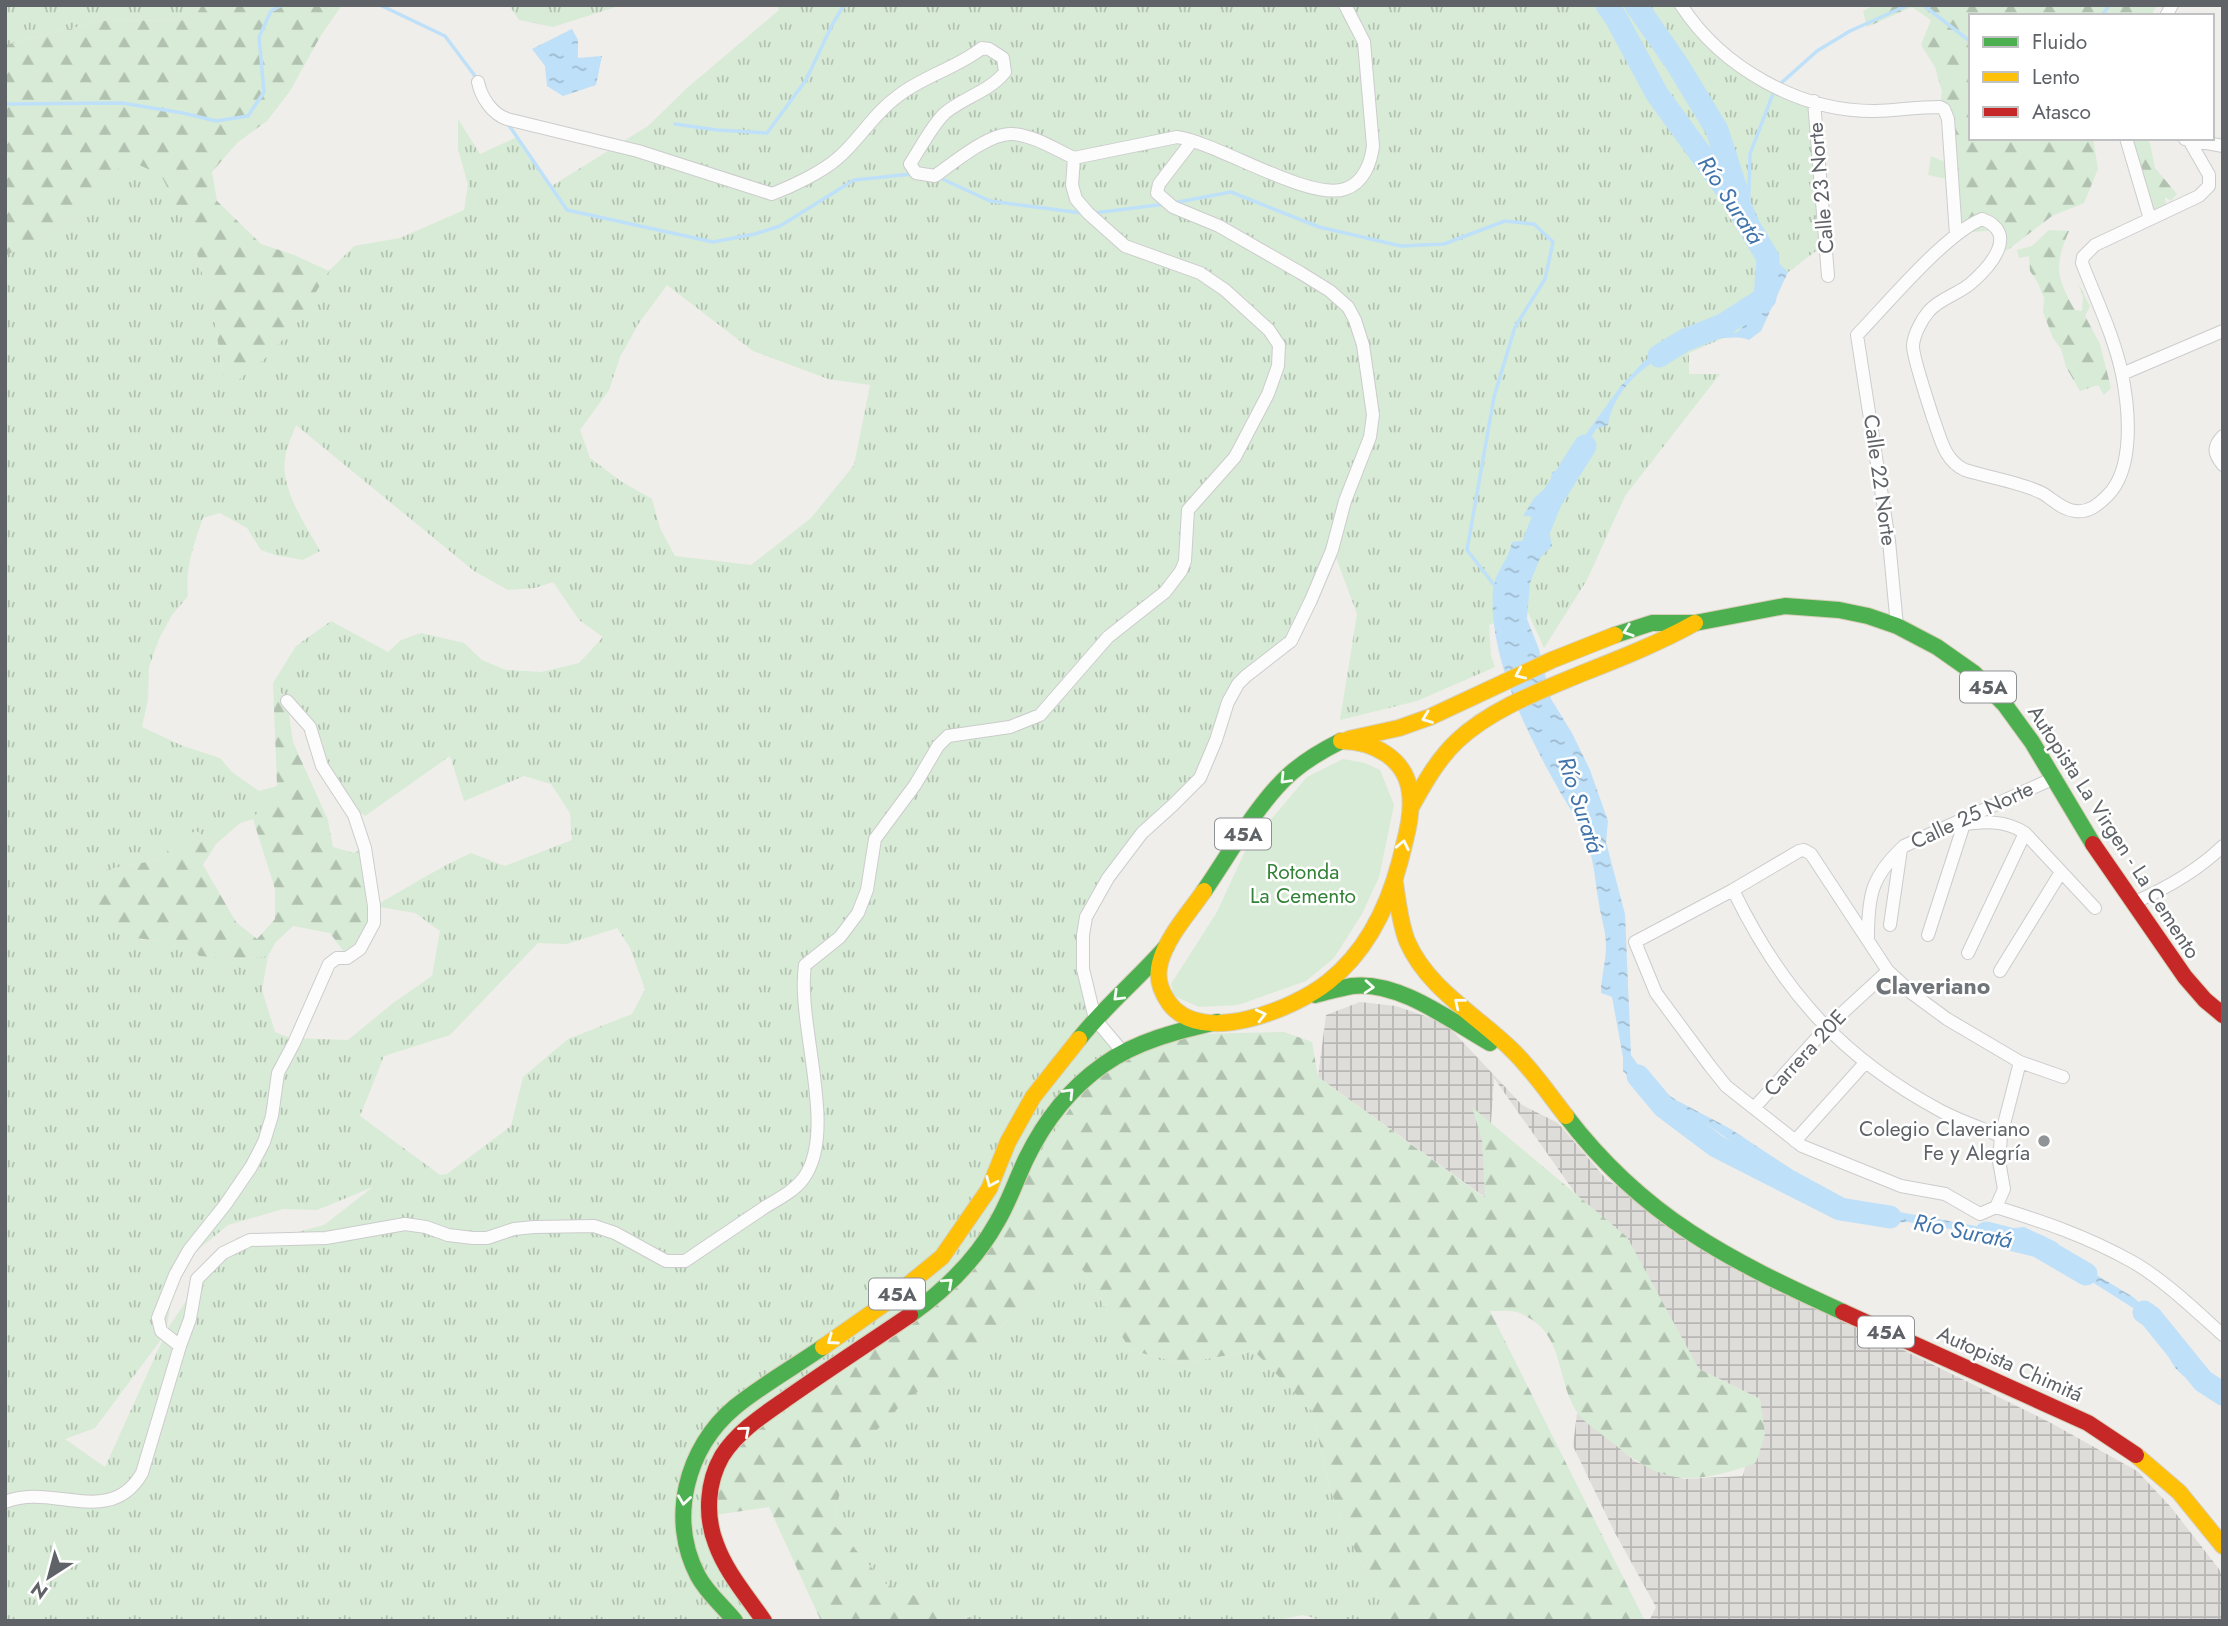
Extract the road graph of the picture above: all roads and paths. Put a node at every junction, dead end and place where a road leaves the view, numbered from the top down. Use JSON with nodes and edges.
{"nodes":[{"id":1,"x":1345,"y":5,"type":"edge"},
{"id":2,"x":1681,"y":5,"type":"edge"},
{"id":3,"x":478,"y":82,"type":"dead end"},
{"id":4,"x":1814,"y":100,"type":"junction"},
{"id":5,"x":2127,"y":140,"type":"edge"},
{"id":6,"x":2185,"y":140,"type":"edge"},
{"id":7,"x":2190,"y":140,"type":"edge"},
{"id":8,"x":1192,"y":141,"type":"junction"},
{"id":9,"x":2223,"y":145,"type":"edge"},
{"id":10,"x":1074,"y":158,"type":"junction"},
{"id":11,"x":2150,"y":219,"type":"junction"},
{"id":12,"x":1956,"y":235,"type":"junction"},
{"id":13,"x":1828,"y":276,"type":"dead end"},
{"id":14,"x":2223,"y":331,"type":"edge"},
{"id":15,"x":2122,"y":374,"type":"junction"},
{"id":16,"x":2223,"y":436,"type":"edge"},
{"id":17,"x":2223,"y":465,"type":"edge"},
{"id":18,"x":1695,"y":623,"type":"junction"},
{"id":19,"x":1897,"y":626,"type":"junction"},
{"id":20,"x":287,"y":701,"type":"dead end"},
{"id":21,"x":1341,"y":741,"type":"junction"},
{"id":22,"x":2052,"y":779,"type":"junction"},
{"id":23,"x":1411,"y":807,"type":"junction"},
{"id":24,"x":1964,"y":824,"type":"junction"},
{"id":25,"x":2025,"y":833,"type":"junction"},
{"id":26,"x":1933,"y":834,"type":"junction"},
{"id":27,"x":2223,"y":846,"type":"edge"},
{"id":28,"x":1901,"y":849,"type":"junction"},
{"id":29,"x":2061,"y":872,"type":"junction"},
{"id":30,"x":1395,"y":883,"type":"junction"},
{"id":31,"x":1733,"y":890,"type":"junction"},
{"id":32,"x":2133,"y":902,"type":"junction"},
{"id":33,"x":2095,"y":908,"type":"dead end"},
{"id":34,"x":1890,"y":925,"type":"dead end"},
{"id":35,"x":1928,"y":934,"type":"dead end"},
{"id":36,"x":1868,"y":937,"type":"junction"},
{"id":37,"x":1166,"y":947,"type":"junction"},
{"id":38,"x":1968,"y":953,"type":"dead end"},
{"id":39,"x":1888,"y":971,"type":"junction"},
{"id":40,"x":2000,"y":971,"type":"dead end"},
{"id":41,"x":1303,"y":999,"type":"junction"},
{"id":42,"x":2223,"y":1015,"type":"edge"},
{"id":43,"x":1094,"y":1019,"type":"junction"},
{"id":44,"x":1217,"y":1022,"type":"junction"},
{"id":45,"x":1826,"y":1028,"type":"junction"},
{"id":46,"x":1122,"y":1051,"type":"junction"},
{"id":47,"x":2020,"y":1062,"type":"junction"},
{"id":48,"x":1865,"y":1063,"type":"junction"},
{"id":49,"x":2063,"y":1077,"type":"dead end"},
{"id":50,"x":1557,"y":1104,"type":"junction"},
{"id":51,"x":1754,"y":1108,"type":"junction"},
{"id":52,"x":2001,"y":1136,"type":"junction"},
{"id":53,"x":1795,"y":1141,"type":"junction"},
{"id":54,"x":1996,"y":1207,"type":"junction"},
{"id":55,"x":2223,"y":1335,"type":"edge"},
{"id":56,"x":180,"y":1346,"type":"junction"},
{"id":57,"x":5,"y":1502,"type":"edge"},
{"id":58,"x":2223,"y":1546,"type":"edge"},
{"id":59,"x":735,"y":1621,"type":"edge"},
{"id":60,"x":764,"y":1621,"type":"edge"}],
"edges":[{"from":1,"to":8,"type":"street"},
{"from":2,"to":4,"type":"street"},
{"from":3,"to":10,"type":"street"},
{"from":4,"to":12,"type":"street"},
{"from":4,"to":13,"type":"street","name":"Calle 23 Norte"},
{"from":5,"to":11,"type":"street"},
{"from":6,"to":11,"type":"street"},
{"from":7,"to":9,"type":"street"},
{"from":8,"to":10,"type":"street"},
{"from":8,"to":43,"type":"street"},
{"from":10,"to":56,"type":"street"},
{"from":11,"to":15,"type":"street"},
{"from":12,"to":15,"type":"street"},
{"from":12,"to":19,"type":"street","name":"Calle 22 Norte"},
{"from":14,"to":15,"type":"street"},
{"from":16,"to":17,"type":"street"},
{"from":18,"to":19,"type":"main road","name":"Autopista La Virgen - La Cemento","number":"45A"},
{"from":18,"to":21,"type":"main road","name":"Autopista La Virgen - La Cemento","number":"45A","one_way":true},
{"from":18,"to":23,"type":"main road","name":"Autopista La Virgen - La Cemento","number":"45A"},
{"from":19,"to":22,"type":"main road","name":"Autopista La Virgen - La Cemento","number":"45A"},
{"from":20,"to":56,"type":"street"},
{"from":21,"to":23,"type":"main road","number":"45A"},
{"from":21,"to":37,"type":"main road","number":"45A","one_way":true},
{"from":22,"to":26,"type":"street","name":"Calle 25 Norte"},
{"from":22,"to":32,"type":"main road","name":"Autopista La Virgen - La Cemento","number":"45A"},
{"from":30,"to":23,"type":"main road","number":"45A","one_way":true},
{"from":24,"to":25,"type":"street"},
{"from":24,"to":26,"type":"street"},
{"from":24,"to":35,"type":"street"},
{"from":25,"to":29,"type":"street"},
{"from":25,"to":38,"type":"street"},
{"from":26,"to":28,"type":"street","name":"Calle 25 Norte"},
{"from":27,"to":32,"type":"street"},
{"from":28,"to":34,"type":"street"},
{"from":28,"to":36,"type":"street","name":"Calle 25 Norte"},
{"from":29,"to":33,"type":"street"},
{"from":29,"to":40,"type":"street"},
{"from":30,"to":41,"type":"main road","number":"45A"},
{"from":50,"to":30,"type":"main road","name":"Autopista Chimitá","one_way":true},
{"from":31,"to":36,"type":"street"},
{"from":31,"to":45,"type":"street"},
{"from":31,"to":51,"type":"street"},
{"from":32,"to":42,"type":"main road","name":"Autopista La Virgen - La Cemento","number":"45A"},
{"from":36,"to":39,"type":"street"},
{"from":37,"to":43,"type":"main road","number":"45A","one_way":true},
{"from":37,"to":44,"type":"main road","number":"45A"},
{"from":39,"to":45,"type":"street","name":"Carrera 20E"},
{"from":39,"to":47,"type":"street"},
{"from":44,"to":41,"type":"main road","number":"45A","one_way":true},
{"from":41,"to":50,"type":"main road","name":"Autopista Chimitá","one_way":true},
{"from":43,"to":46,"type":"street"},
{"from":43,"to":59,"type":"main road","number":"45A","one_way":true},
{"from":44,"to":46,"type":"main road","number":"45A"},
{"from":45,"to":48,"type":"street"},
{"from":45,"to":51,"type":"street","name":"Carrera 20E"},
{"from":60,"to":46,"type":"main road","number":"45A","one_way":true},
{"from":47,"to":49,"type":"street"},
{"from":47,"to":52,"type":"street"},
{"from":48,"to":52,"type":"street"},
{"from":48,"to":53,"type":"street"},
{"from":50,"to":58,"type":"main road","name":"Autopista Chimitá","number":"45A"},
{"from":51,"to":53,"type":"street"},
{"from":52,"to":54,"type":"street"},
{"from":53,"to":54,"type":"street"},
{"from":54,"to":55,"type":"street"},
{"from":56,"to":57,"type":"street"}]}
